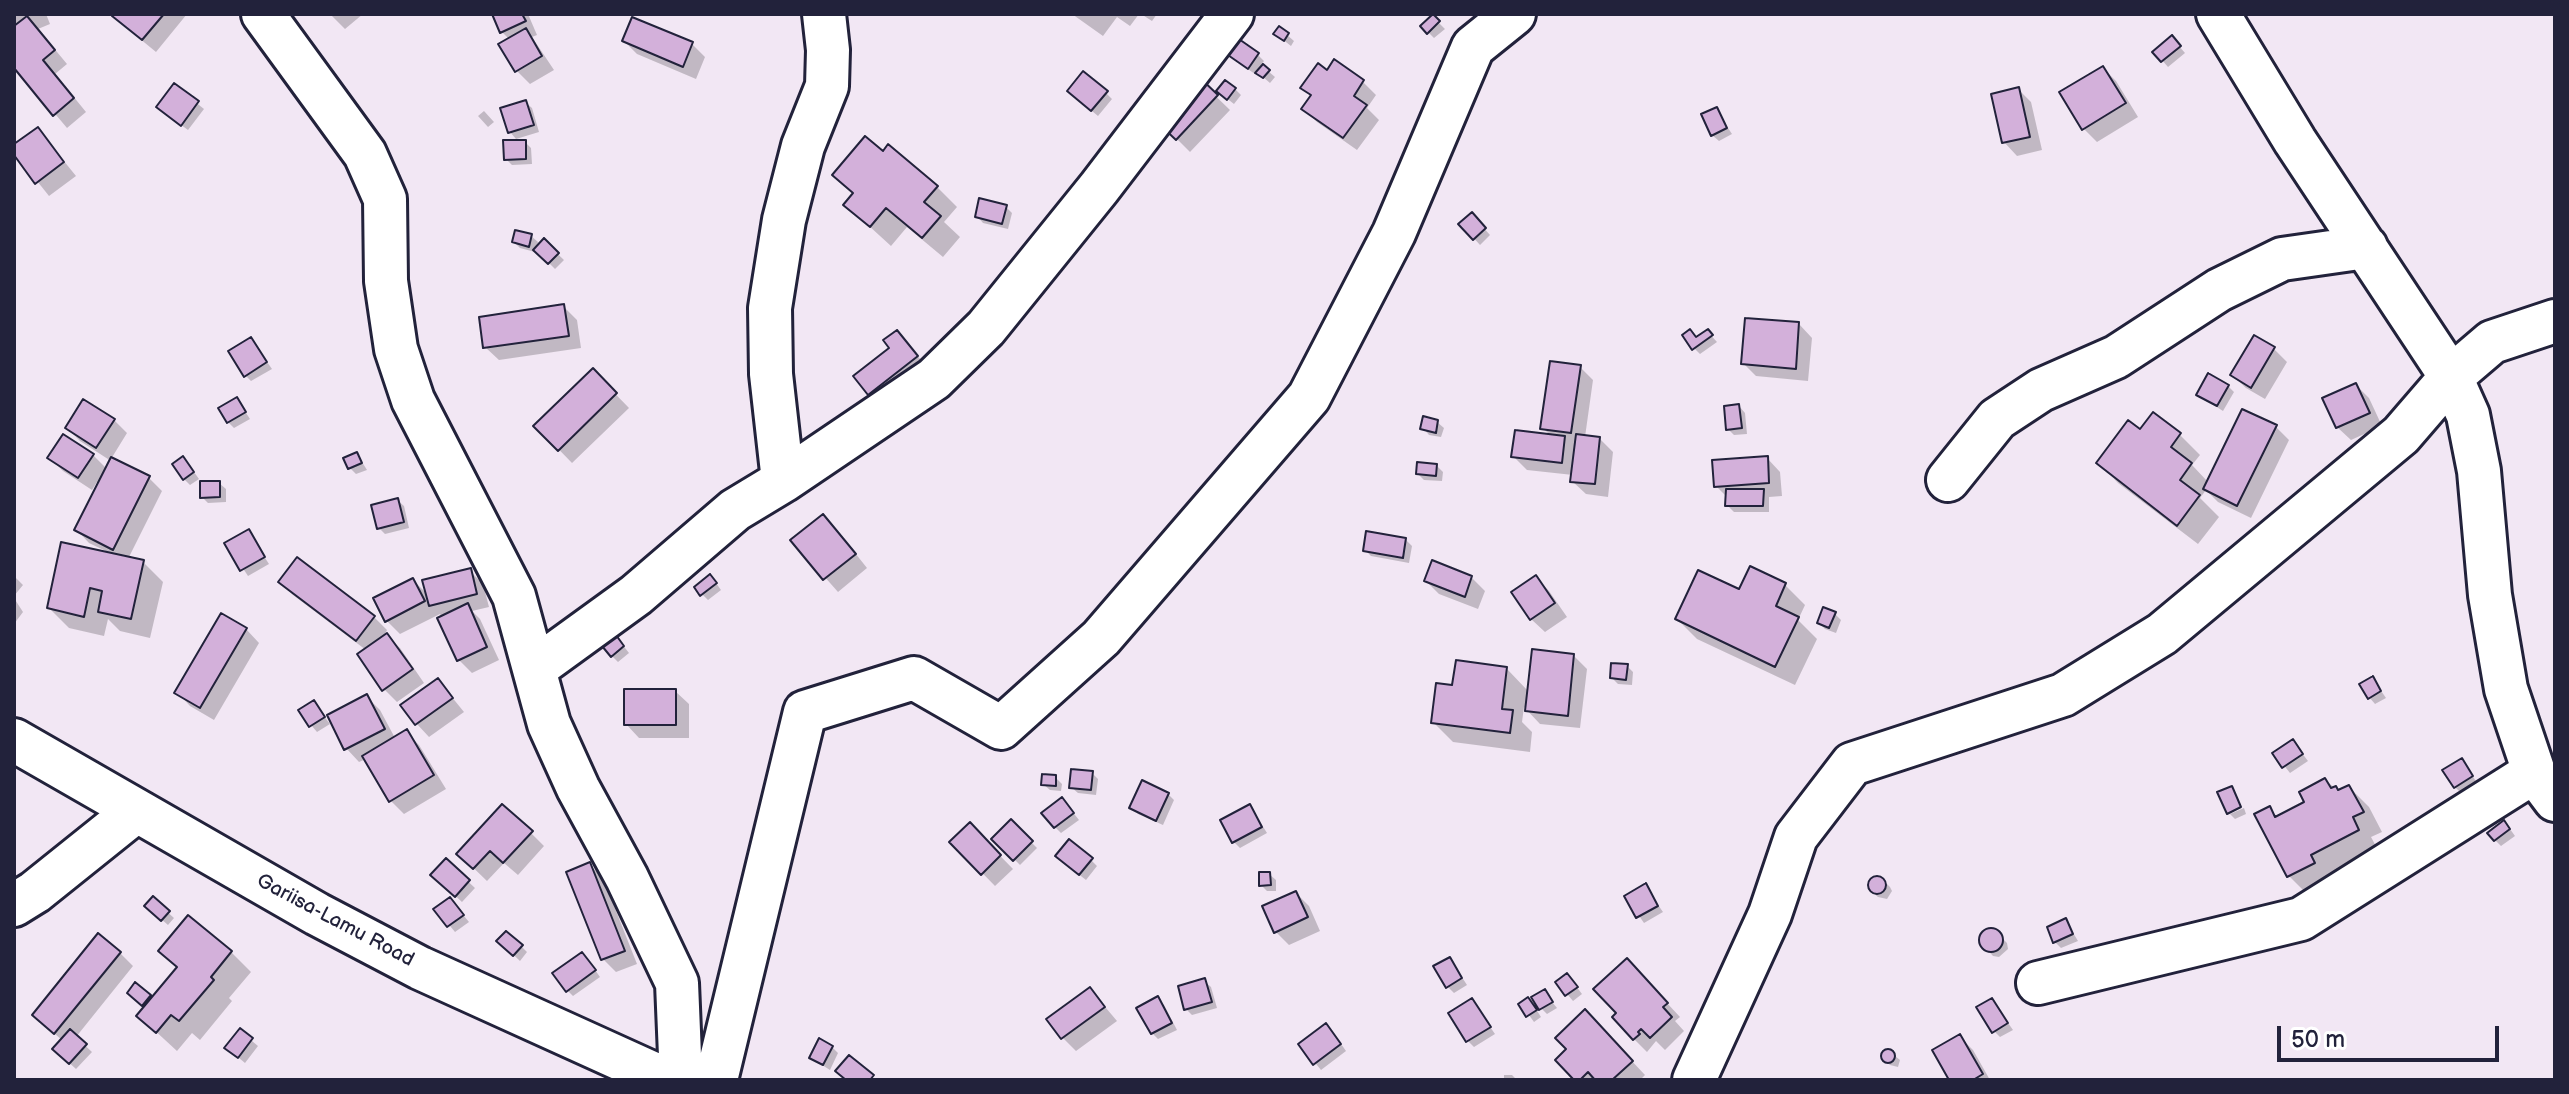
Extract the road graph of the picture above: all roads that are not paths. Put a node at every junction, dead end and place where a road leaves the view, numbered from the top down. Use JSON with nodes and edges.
{"nodes":[{"id":1,"x":263,"y":14,"type":"edge"},
{"id":2,"x":824,"y":14,"type":"edge"},
{"id":3,"x":1232,"y":14,"type":"edge"},
{"id":4,"x":1514,"y":14,"type":"edge"},
{"id":5,"x":2218,"y":14,"type":"edge"},
{"id":6,"x":2366,"y":247,"type":"junction"},
{"id":7,"x":2555,"y":321,"type":"edge"},
{"id":8,"x":2451,"y":377,"type":"junction"},
{"id":9,"x":1948,"y":480,"type":"dead end"},
{"id":10,"x":783,"y":481,"type":"junction"},
{"id":11,"x":534,"y":669,"type":"junction"},
{"id":12,"x":14,"y":740,"type":"edge"},
{"id":13,"x":2544,"y":786,"type":"edge"},
{"id":14,"x":136,"y":811,"type":"junction"},
{"id":15,"x":14,"y":905,"type":"edge"},
{"id":16,"x":2038,"y":983,"type":"dead end"},
{"id":17,"x":667,"y":1080,"type":"edge"},
{"id":18,"x":681,"y":1080,"type":"edge"},
{"id":19,"x":716,"y":1080,"type":"edge"},
{"id":20,"x":1694,"y":1080,"type":"edge"}],
"edges":[{"from":1,"to":11,"type":"street"},
{"from":2,"to":10,"type":"street"},
{"from":3,"to":10,"type":"street"},
{"from":4,"to":19,"type":"street"},
{"from":5,"to":6,"type":"street"},
{"from":6,"to":8,"type":"street"},
{"from":6,"to":9,"type":"street"},
{"from":7,"to":8,"type":"street"},
{"from":8,"to":13,"type":"street"},
{"from":8,"to":20,"type":"street"},
{"from":10,"to":11,"type":"street"},
{"from":11,"to":18,"type":"street"},
{"from":12,"to":14,"type":"street","name":"Gariisa-Lamu Road"},
{"from":13,"to":16,"type":"street"},
{"from":14,"to":15,"type":"street"},
{"from":14,"to":17,"type":"street","name":"Gariisa-Lamu Road"}]}
